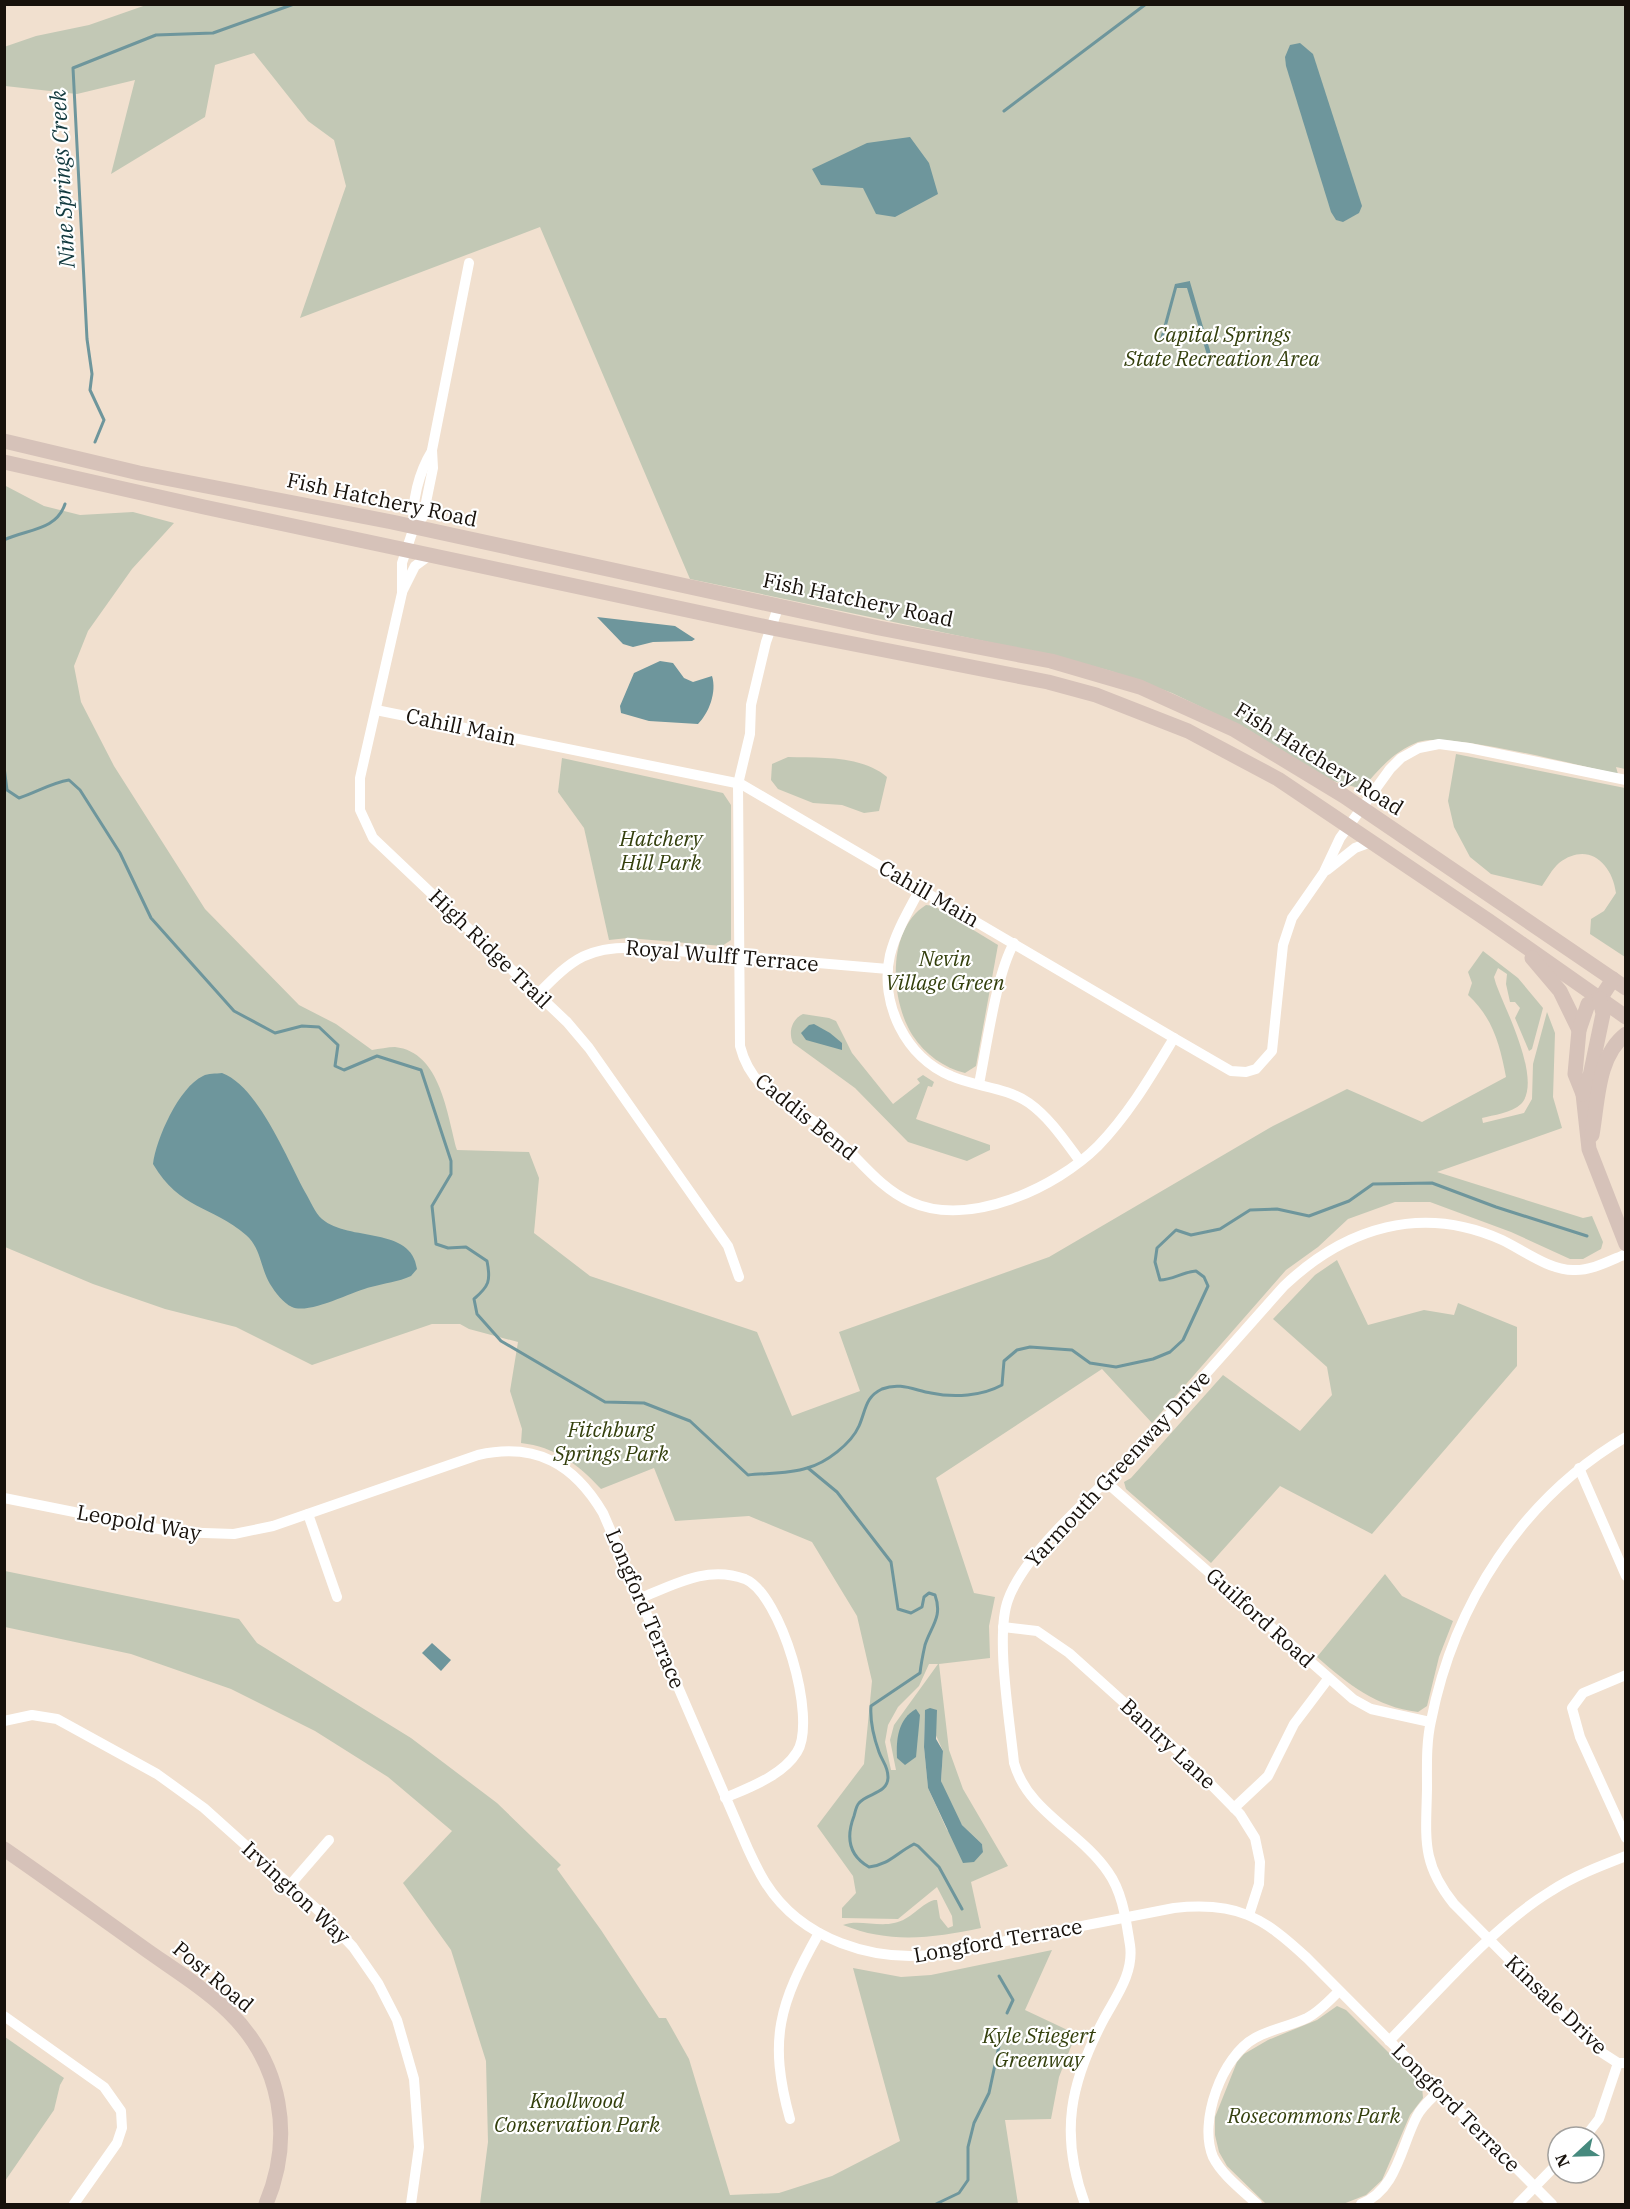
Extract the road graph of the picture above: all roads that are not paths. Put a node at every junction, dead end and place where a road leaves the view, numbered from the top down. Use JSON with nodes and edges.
{"nodes":[{"id":1,"x":469,"y":263,"type":"dead end"},
{"id":2,"x":4,"y":441,"type":"edge"},
{"id":3,"x":4,"y":462,"type":"edge"},
{"id":4,"x":414,"y":528,"type":"junction"},
{"id":5,"x":406,"y":549,"type":"junction"},
{"id":6,"x":430,"y":555,"type":"junction"},
{"id":7,"x":402,"y":592,"type":"junction"},
{"id":8,"x":779,"y":605,"type":"junction"},
{"id":9,"x":772,"y":628,"type":"junction"},
{"id":10,"x":376,"y":710,"type":"junction"},
{"id":11,"x":1626,"y":780,"type":"edge"},
{"id":12,"x":738,"y":784,"type":"junction"},
{"id":13,"x":1362,"y":808,"type":"junction"},
{"id":14,"x":1349,"y":826,"type":"junction"},
{"id":15,"x":1371,"y":842,"type":"junction"},
{"id":16,"x":1324,"y":872,"type":"junction"},
{"id":17,"x":920,"y":889,"type":"junction"},
{"id":18,"x":1014,"y":943,"type":"junction"},
{"id":19,"x":1525,"y":946,"type":"junction"},
{"id":20,"x":740,"y":958,"type":"junction"},
{"id":21,"x":888,"y":969,"type":"junction"},
{"id":22,"x":1613,"y":978,"type":"junction"},
{"id":23,"x":1626,"y":988,"type":"edge"},
{"id":24,"x":537,"y":995,"type":"junction"},
{"id":25,"x":1600,"y":999,"type":"junction"},
{"id":26,"x":1626,"y":1017,"type":"edge"},
{"id":27,"x":1579,"y":1030,"type":"junction"},
{"id":28,"x":1626,"y":1034,"type":"edge"},
{"id":29,"x":1174,"y":1038,"type":"junction"},
{"id":30,"x":979,"y":1084,"type":"junction"},
{"id":31,"x":1583,"y":1094,"type":"junction"},
{"id":32,"x":1589,"y":1149,"type":"junction"},
{"id":33,"x":1080,"y":1161,"type":"junction"},
{"id":34,"x":1626,"y":1244,"type":"edge"},
{"id":35,"x":1626,"y":1254,"type":"edge"},
{"id":36,"x":739,"y":1277,"type":"dead end"},
{"id":37,"x":1626,"y":1437,"type":"edge"},
{"id":38,"x":507,"y":1451,"type":"joint"},
{"id":39,"x":1579,"y":1468,"type":"junction"},
{"id":40,"x":1106,"y":1482,"type":"junction"},
{"id":41,"x":4,"y":1498,"type":"edge"},
{"id":42,"x":308,"y":1514,"type":"junction"},
{"id":43,"x":1626,"y":1576,"type":"edge"},
{"id":44,"x":337,"y":1597,"type":"dead end"},
{"id":45,"x":641,"y":1598,"type":"junction"},
{"id":46,"x":1003,"y":1627,"type":"junction"},
{"id":47,"x":1626,"y":1675,"type":"edge"},
{"id":48,"x":1328,"y":1679,"type":"junction"},
{"id":49,"x":4,"y":1721,"type":"edge"},
{"id":50,"x":1430,"y":1722,"type":"junction"},
{"id":51,"x":725,"y":1798,"type":"junction"},
{"id":52,"x":1234,"y":1808,"type":"junction"},
{"id":53,"x":1626,"y":1838,"type":"edge"},
{"id":54,"x":329,"y":1840,"type":"dead end"},
{"id":55,"x":4,"y":1849,"type":"edge"},
{"id":56,"x":1626,"y":1856,"type":"edge"},
{"id":57,"x":290,"y":1885,"type":"junction"},
{"id":58,"x":1249,"y":1915,"type":"junction"},
{"id":59,"x":1125,"y":1918,"type":"junction"},
{"id":60,"x":819,"y":1933,"type":"junction"},
{"id":61,"x":1489,"y":1941,"type":"junction"},
{"id":62,"x":1339,"y":1991,"type":"junction"},
{"id":63,"x":4,"y":2016,"type":"edge"},
{"id":64,"x":1389,"y":2041,"type":"junction"},
{"id":65,"x":1622,"y":2063,"type":"edge"},
{"id":66,"x":1439,"y":2091,"type":"junction"},
{"id":67,"x":790,"y":2119,"type":"dead end"},
{"id":68,"x":1594,"y":2125,"type":"edge"},
{"id":69,"x":1546,"y":2175,"type":"edge"},
{"id":70,"x":1534,"y":2187,"type":"junction"},
{"id":71,"x":74,"y":2205,"type":"edge"},
{"id":72,"x":266,"y":2205,"type":"edge"},
{"id":73,"x":411,"y":2205,"type":"edge"},
{"id":74,"x":1085,"y":2205,"type":"edge"},
{"id":75,"x":1257,"y":2205,"type":"edge"},
{"id":76,"x":1361,"y":2205,"type":"edge"},
{"id":77,"x":1518,"y":2205,"type":"edge"},
{"id":78,"x":1552,"y":2205,"type":"edge"}],
"edges":[{"from":1,"to":4,"type":"street","name":"High Ridge Trail"},
{"from":2,"to":4,"type":"main road","name":"Fish Hatchery Road"},
{"from":3,"to":5,"type":"main road","name":"Fish Hatchery Road"},
{"from":4,"to":5,"type":"street","name":"High Ridge Trail"},
{"from":4,"to":8,"type":"main road","name":"Fish Hatchery Road"},
{"from":5,"to":6,"type":"main road","name":"Fish Hatchery Road"},
{"from":5,"to":7,"type":"street","name":"High Ridge Trail"},
{"from":6,"to":7,"type":"street","name":"High Ridge Trail"},
{"from":6,"to":9,"type":"main road","name":"Fish Hatchery Road"},
{"from":7,"to":10,"type":"street","name":"High Ridge Trail"},
{"from":8,"to":9,"type":"street","name":"Caddis Bend"},
{"from":8,"to":13,"type":"main road","name":"Fish Hatchery Road"},
{"from":9,"to":12,"type":"street","name":"Caddis Bend"},
{"from":9,"to":14,"type":"main road","name":"Fish Hatchery Road"},
{"from":10,"to":12,"type":"street","name":"Cahill Main"},
{"from":10,"to":24,"type":"street","name":"High Ridge Trail"},
{"from":11,"to":13,"type":"street","name":"Cahill Main"},
{"from":12,"to":17,"type":"street","name":"Cahill Main"},
{"from":12,"to":20,"type":"street","name":"Caddis Bend"},
{"from":13,"to":14,"type":"street","name":"Cahill Main"},
{"from":13,"to":22,"type":"main road","name":"Fish Hatchery Road"},
{"from":14,"to":15,"type":"main road","name":"Fish Hatchery Road"},
{"from":14,"to":16,"type":"street","name":"Cahill Main"},
{"from":15,"to":16,"type":"street","name":"Cahill Main"},
{"from":15,"to":19,"type":"main road","name":"Fish Hatchery Road"},
{"from":16,"to":29,"type":"street","name":"Cahill Main"},
{"from":17,"to":18,"type":"street","name":"Cahill Main"},
{"from":17,"to":21,"type":"street"},
{"from":18,"to":29,"type":"street","name":"Cahill Main"},
{"from":18,"to":30,"type":"street"},
{"from":19,"to":25,"type":"main road","name":"Fish Hatchery Road"},
{"from":19,"to":27,"type":"main road"},
{"from":20,"to":21,"type":"street","name":"Royal Wulff Terrace"},
{"from":20,"to":24,"type":"street","name":"Royal Wulff Terrace"},
{"from":20,"to":33,"type":"street","name":"Caddis Bend"},
{"from":21,"to":30,"type":"street"},
{"from":22,"to":23,"type":"main road","name":"Fish Hatchery Road"},
{"from":22,"to":25,"type":"main road"},
{"from":24,"to":36,"type":"street","name":"High Ridge Trail"},
{"from":25,"to":26,"type":"main road","name":"Fish Hatchery Road"},
{"from":25,"to":27,"type":"main road"},
{"from":25,"to":31,"type":"main road"},
{"from":27,"to":31,"type":"main road"},
{"from":28,"to":32,"type":"main road"},
{"from":29,"to":33,"type":"street","name":"Caddis Bend"},
{"from":30,"to":33,"type":"street"},
{"from":31,"to":32,"type":"main road"},
{"from":32,"to":34,"type":"main road"},
{"from":35,"to":40,"type":"street","name":"Yarmouth Greenway Drive"},
{"from":37,"to":39,"type":"street","name":"Kinsale Drive"},
{"from":38,"to":42,"type":"street","name":"Leopold Way"},
{"from":38,"to":45,"type":"street","name":"Longford Terrace"},
{"from":39,"to":43,"type":"street"},
{"from":39,"to":50,"type":"street","name":"Kinsale Drive"},
{"from":40,"to":46,"type":"street","name":"Yarmouth Greenway Drive"},
{"from":40,"to":48,"type":"street","name":"Guilford Road"},
{"from":41,"to":42,"type":"street","name":"Leopold Way"},
{"from":42,"to":44,"type":"street"},
{"from":45,"to":51,"type":"street","name":"Longford Terrace"},
{"from":45,"to":51,"type":"street"},
{"from":46,"to":52,"type":"street","name":"Bantry Lane"},
{"from":46,"to":59,"type":"street","name":"Yarmouth Greenway Drive"},
{"from":47,"to":53,"type":"street"},
{"from":48,"to":50,"type":"street","name":"Guilford Road"},
{"from":48,"to":52,"type":"street"},
{"from":49,"to":57,"type":"street","name":"Irvington Way"},
{"from":50,"to":61,"type":"street","name":"Kinsale Drive"},
{"from":51,"to":60,"type":"street","name":"Longford Terrace"},
{"from":52,"to":58,"type":"street","name":"Bantry Lane"},
{"from":54,"to":57,"type":"street"},
{"from":55,"to":72,"type":"main road","name":"Post Road"},
{"from":56,"to":61,"type":"street"},
{"from":57,"to":73,"type":"street","name":"Irvington Way"},
{"from":58,"to":59,"type":"street","name":"Longford Terrace"},
{"from":58,"to":62,"type":"street","name":"Longford Terrace"},
{"from":59,"to":60,"type":"street","name":"Longford Terrace"},
{"from":59,"to":74,"type":"street","name":"Yarmouth Greenway Drive"},
{"from":60,"to":67,"type":"street"},
{"from":61,"to":64,"type":"street"},
{"from":61,"to":65,"type":"street","name":"Kinsale Drive"},
{"from":62,"to":64,"type":"street","name":"Longford Terrace"},
{"from":62,"to":75,"type":"street"},
{"from":63,"to":71,"type":"street"},
{"from":64,"to":66,"type":"street","name":"Longford Terrace"},
{"from":65,"to":68,"type":"street"},
{"from":66,"to":70,"type":"street","name":"Longford Terrace"},
{"from":66,"to":76,"type":"street"},
{"from":69,"to":70,"type":"street"},
{"from":70,"to":77,"type":"street"},
{"from":70,"to":78,"type":"street","name":"Longford Terrace"}]}
